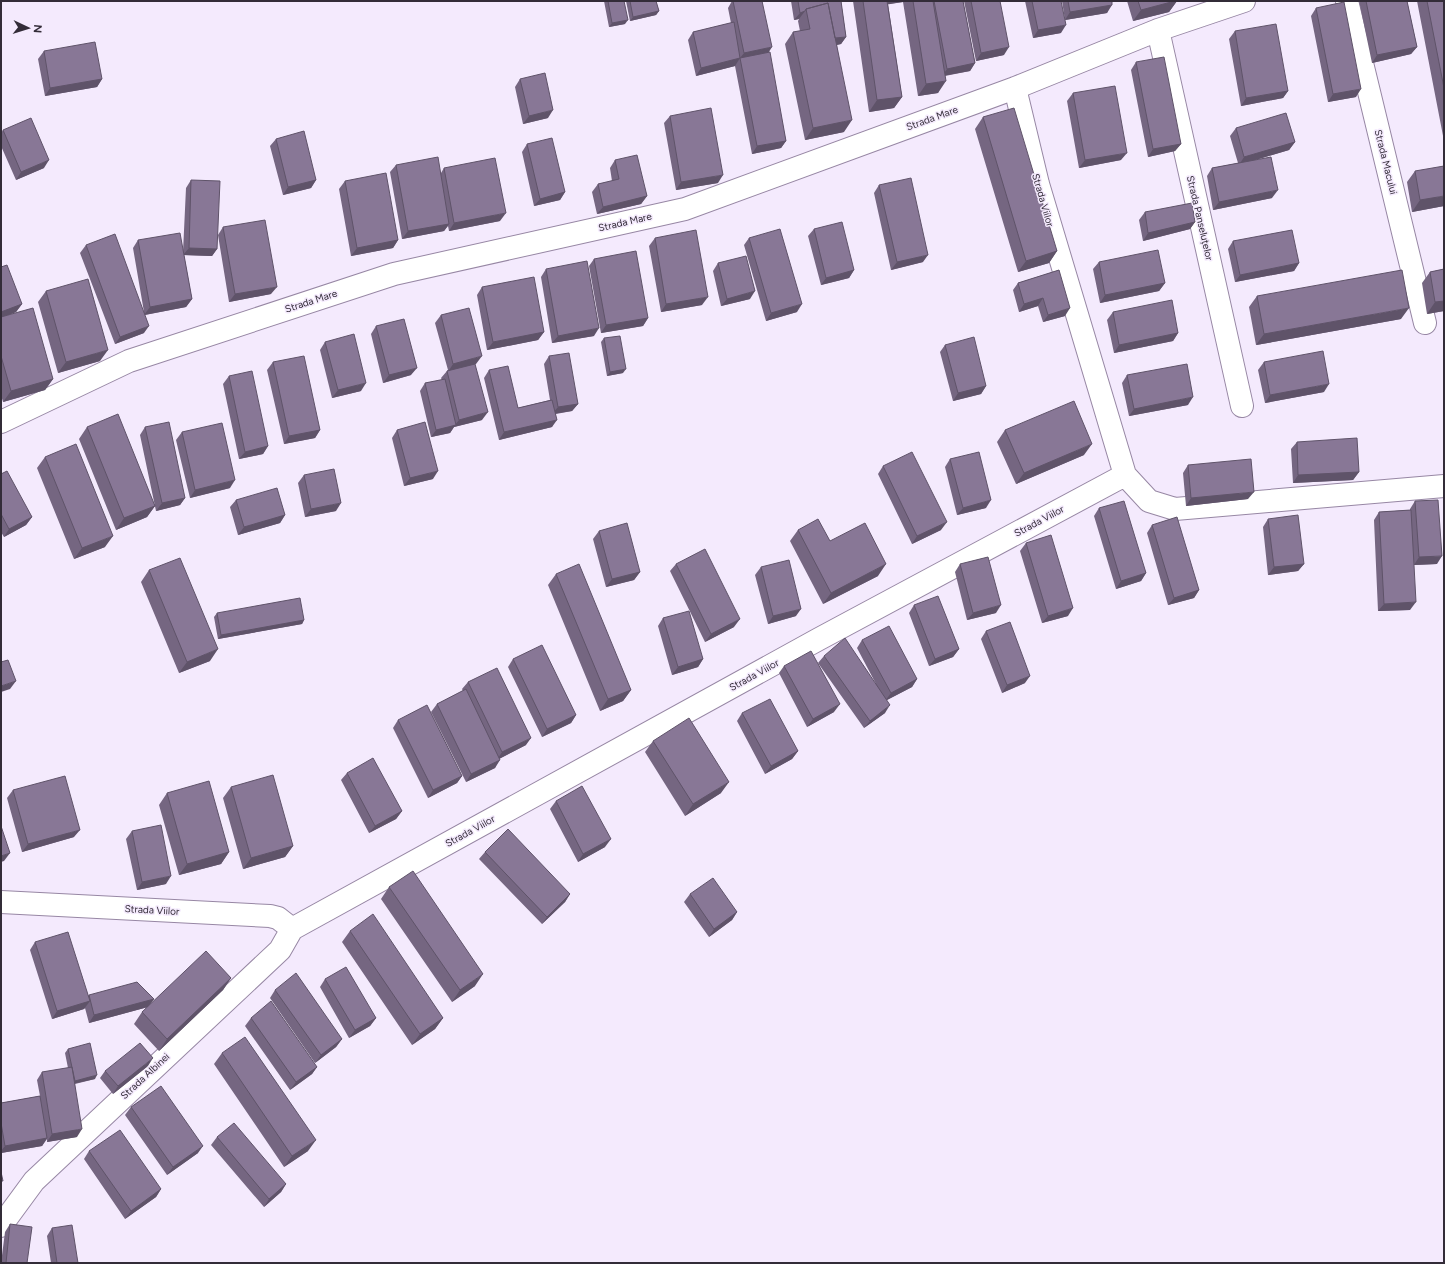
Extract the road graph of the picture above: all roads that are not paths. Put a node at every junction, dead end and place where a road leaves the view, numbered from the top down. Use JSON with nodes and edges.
{"nodes":[{"id":1,"x":1244,"y":1,"type":"edge"},
{"id":2,"x":1346,"y":1,"type":"edge"},
{"id":3,"x":1158,"y":30,"type":"junction"},
{"id":4,"x":1015,"y":88,"type":"junction"},
{"id":5,"x":1425,"y":323,"type":"dead end"},
{"id":6,"x":1242,"y":406,"type":"dead end"},
{"id":7,"x":1,"y":422,"type":"edge"},
{"id":8,"x":1125,"y":475,"type":"junction"},
{"id":9,"x":1444,"y":486,"type":"edge"},
{"id":10,"x":1,"y":902,"type":"edge"},
{"id":11,"x":292,"y":929,"type":"junction"},
{"id":12,"x":1,"y":1226,"type":"edge"}],
"edges":[{"from":1,"to":3,"type":"street","name":"Strada Mare"},
{"from":2,"to":5,"type":"street","name":"Strada Macului"},
{"from":3,"to":4,"type":"street","name":"Strada Mare"},
{"from":3,"to":6,"type":"street","name":"Strada Panseluțelor"},
{"from":4,"to":7,"type":"street","name":"Strada Mare"},
{"from":4,"to":8,"type":"street","name":"Strada Viilor"},
{"from":8,"to":9,"type":"street"},
{"from":8,"to":11,"type":"street","name":"Strada Viilor"},
{"from":10,"to":11,"type":"street","name":"Strada Viilor"},
{"from":11,"to":12,"type":"street","name":"Strada Albinei"}]}
